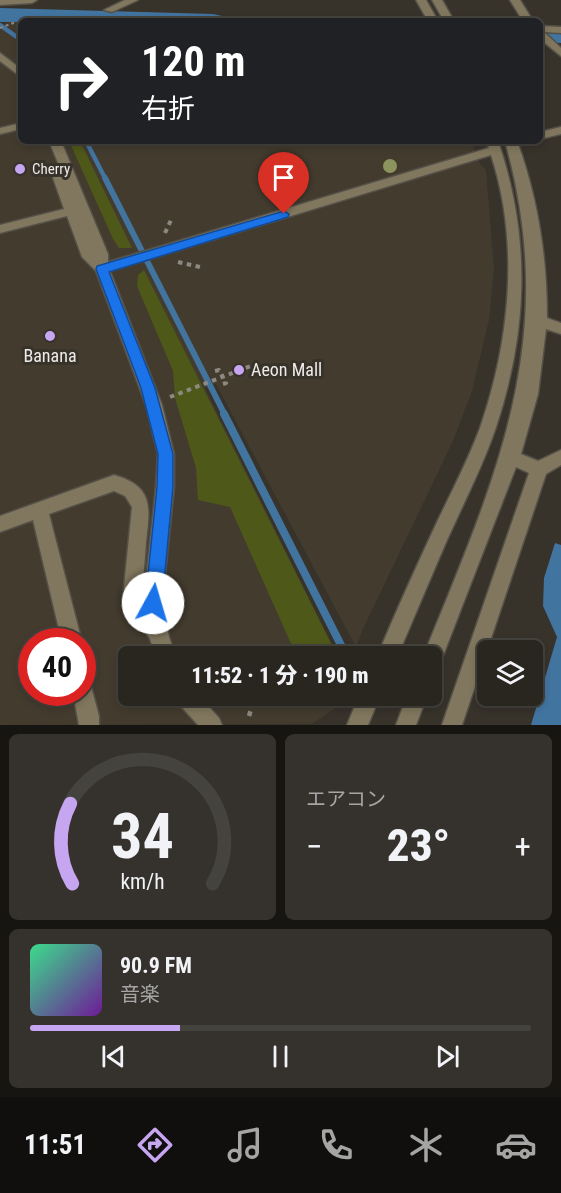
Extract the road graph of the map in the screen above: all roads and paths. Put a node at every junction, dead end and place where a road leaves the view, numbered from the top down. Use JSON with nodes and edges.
{"nodes":[{"id":1,"x":32,"y":0,"type":"edge"},
{"id":2,"x":133,"y":0,"type":"edge"},
{"id":3,"x":421,"y":0,"type":"edge"},
{"id":4,"x":437,"y":0,"type":"edge"},
{"id":5,"x":515,"y":0,"type":"edge"},
{"id":6,"x":0,"y":2,"type":"edge"},
{"id":7,"x":109,"y":10,"type":"dead end"},
{"id":8,"x":431,"y":18,"type":"edge"},
{"id":9,"x":447,"y":18,"type":"edge"},
{"id":10,"x":526,"y":18,"type":"edge"},
{"id":11,"x":18,"y":25,"type":"edge"},
{"id":12,"x":0,"y":28,"type":"edge"},
{"id":13,"x":543,"y":30,"type":"edge"},
{"id":14,"x":561,"y":30,"type":"edge"},
{"id":15,"x":543,"y":37,"type":"edge"},
{"id":16,"x":561,"y":53,"type":"edge"},
{"id":17,"x":0,"y":56,"type":"edge"},
{"id":18,"x":18,"y":71,"type":"edge"},
{"id":19,"x":18,"y":127,"type":"edge"},
{"id":20,"x":561,"y":130,"type":"edge"},
{"id":21,"x":0,"y":131,"type":"edge"},
{"id":22,"x":543,"y":135,"type":"edge"},
{"id":23,"x":48,"y":144,"type":"edge"},
{"id":24,"x":56,"y":144,"type":"edge"},
{"id":25,"x":516,"y":144,"type":"edge"},
{"id":26,"x":494,"y":146,"type":"edge"},
{"id":27,"x":72,"y":211,"type":"junction"},
{"id":28,"x":0,"y":229,"type":"edge"},
{"id":29,"x":102,"y":269,"type":"junction"},
{"id":30,"x":540,"y":321,"type":"junction"},
{"id":31,"x":561,"y":329,"type":"edge"},
{"id":32,"x":256,"y":364,"type":"dead end"},
{"id":33,"x":215,"y":371,"type":"dead end"},
{"id":34,"x":223,"y":376,"type":"junction"},
{"id":35,"x":223,"y":384,"type":"dead end"},
{"id":36,"x":168,"y":398,"type":"dead end"},
{"id":37,"x":510,"y":457,"type":"junction"},
{"id":38,"x":561,"y":457,"type":"edge"},
{"id":39,"x":539,"y":469,"type":"junction"},
{"id":40,"x":40,"y":509,"type":"junction"},
{"id":41,"x":0,"y":524,"type":"edge"},
{"id":42,"x":68,"y":628,"type":"edge"},
{"id":43,"x":159,"y":637,"type":"junction"},
{"id":44,"x":162,"y":646,"type":"edge"},
{"id":45,"x":392,"y":646,"type":"edge"},
{"id":46,"x":437,"y":646,"type":"edge"},
{"id":47,"x":87,"y":706,"type":"edge"},
{"id":48,"x":194,"y":706,"type":"edge"},
{"id":49,"x":252,"y":706,"type":"edge"},
{"id":50,"x":366,"y":706,"type":"edge"},
{"id":51,"x":413,"y":706,"type":"edge"},
{"id":52,"x":249,"y":716,"type":"dead end"},
{"id":53,"x":358,"y":723,"type":"edge"},
{"id":54,"x":406,"y":724,"type":"edge"},
{"id":55,"x":89,"y":725,"type":"edge"},
{"id":56,"x":212,"y":725,"type":"edge"},
{"id":57,"x":452,"y":725,"type":"edge"}],
"edges":[{"from":1,"to":6,"type":"street"},
{"from":2,"to":7,"type":"street"},
{"from":3,"to":8,"type":"street"},
{"from":4,"to":9,"type":"street"},
{"from":5,"to":10,"type":"street"},
{"from":11,"to":12,"type":"path"},
{"from":13,"to":14,"type":"street"},
{"from":15,"to":16,"type":"street"},
{"from":17,"to":18,"type":"street"},
{"from":19,"to":21,"type":"street"},
{"from":20,"to":22,"type":"street"},
{"from":23,"to":27,"type":"street"},
{"from":24,"to":29,"type":"street"},
{"from":25,"to":30,"type":"street"},
{"from":26,"to":29,"type":"street"},
{"from":26,"to":45,"type":"street"},
{"from":27,"to":28,"type":"street"},
{"from":27,"to":29,"type":"street"},
{"from":29,"to":43,"type":"street"},
{"from":30,"to":31,"type":"street"},
{"from":30,"to":37,"type":"street"},
{"from":32,"to":34,"type":"path"},
{"from":33,"to":34,"type":"path"},
{"from":34,"to":35,"type":"path"},
{"from":34,"to":36,"type":"path"},
{"from":37,"to":39,"type":"street"},
{"from":37,"to":46,"type":"street"},
{"from":38,"to":39,"type":"street"},
{"from":39,"to":57,"type":"street"},
{"from":40,"to":41,"type":"street"},
{"from":40,"to":42,"type":"street"},
{"from":40,"to":43,"type":"street"},
{"from":43,"to":44,"type":"street"},
{"from":47,"to":55,"type":"street"},
{"from":48,"to":56,"type":"street"},
{"from":49,"to":52,"type":"path"},
{"from":50,"to":53,"type":"street"},
{"from":51,"to":54,"type":"street"}]}
